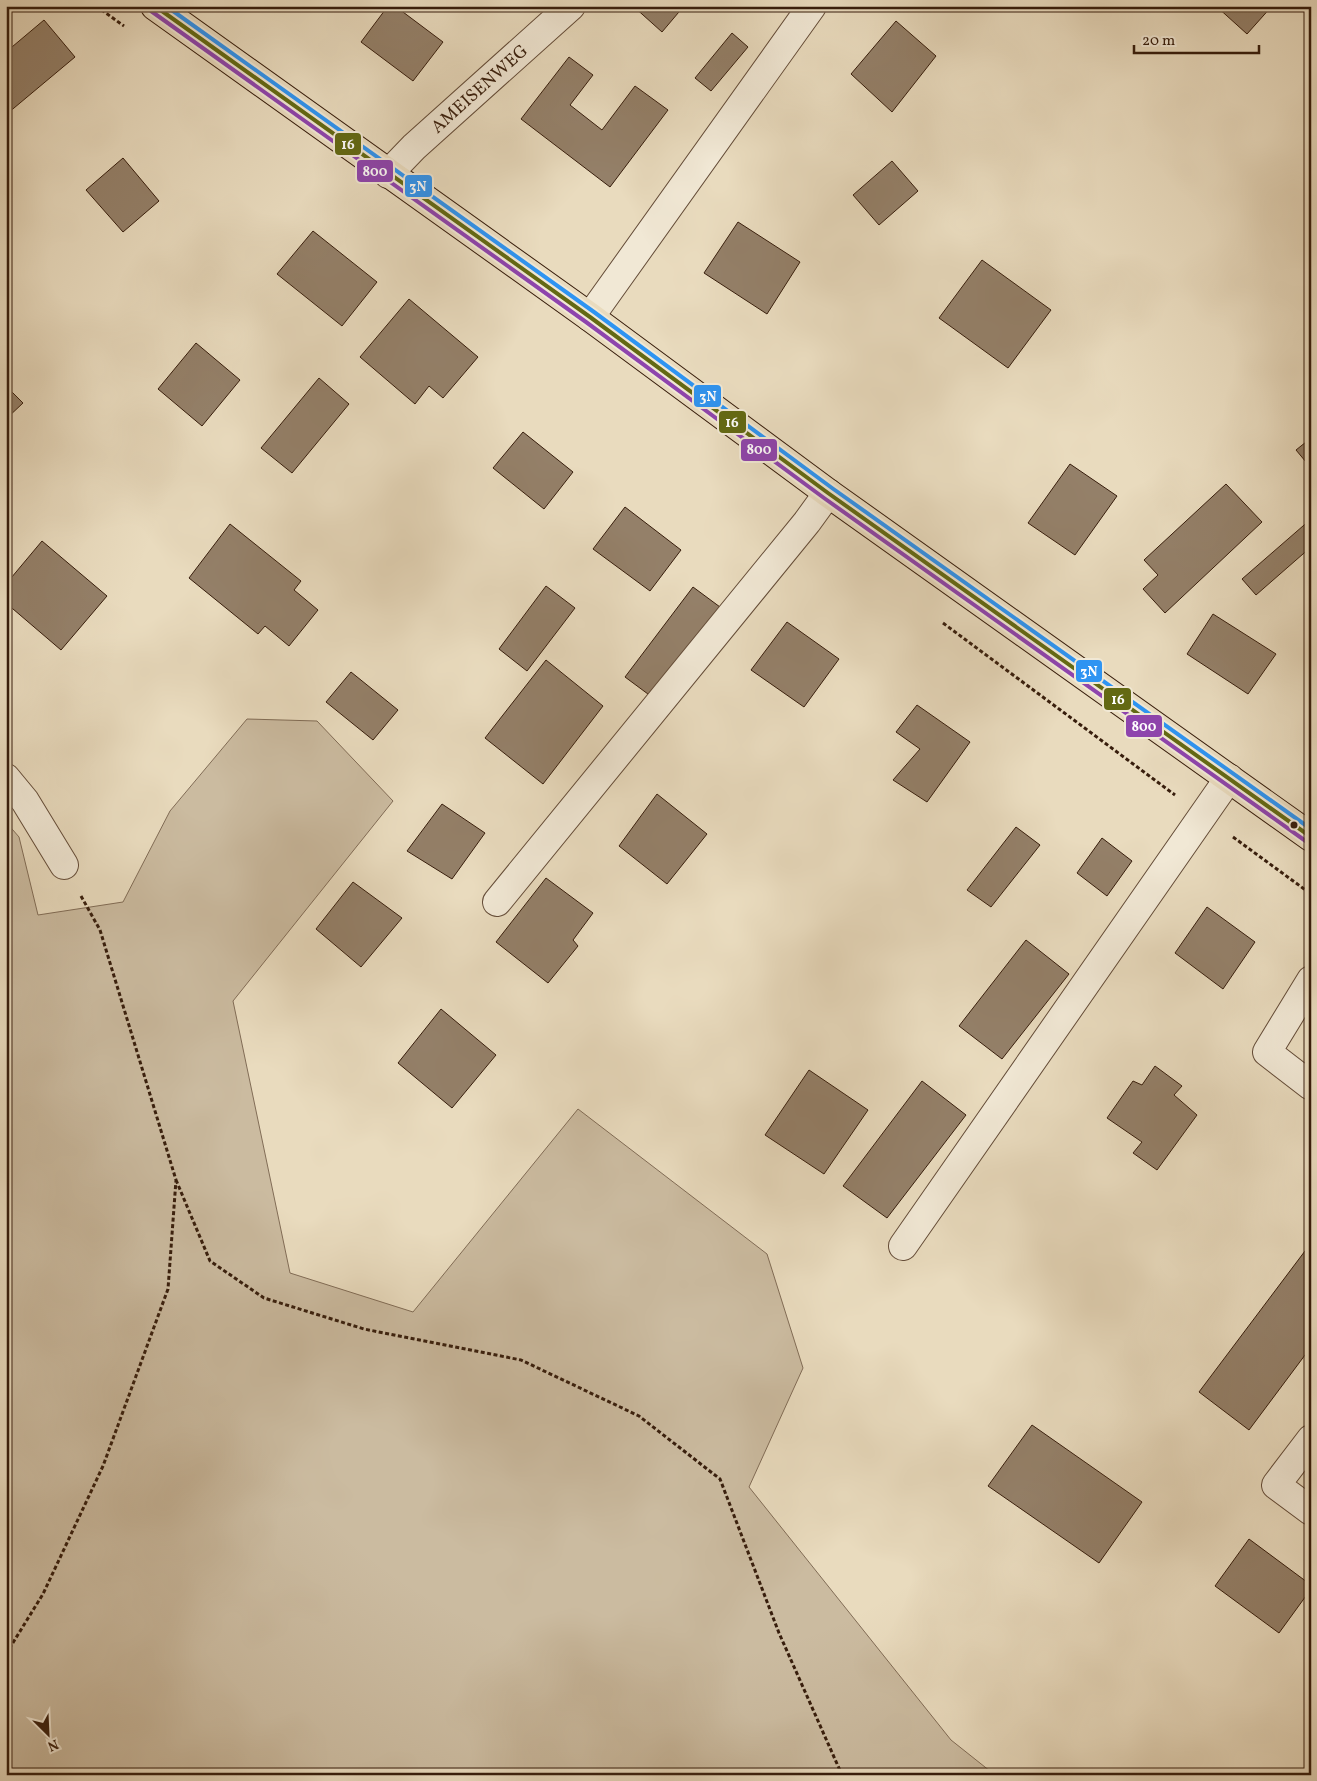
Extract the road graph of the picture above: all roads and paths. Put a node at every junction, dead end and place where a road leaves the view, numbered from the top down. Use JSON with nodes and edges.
{"nodes":[{"id":1,"x":155,"y":6,"type":"edge"},
{"id":2,"x":572,"y":6,"type":"edge"},
{"id":3,"x":812,"y":6,"type":"edge"},
{"id":4,"x":388,"y":174,"type":"junction"},
{"id":5,"x":590,"y":317,"type":"junction"},
{"id":6,"x":828,"y":493,"type":"junction"},
{"id":7,"x":6,"y":778,"type":"edge"},
{"id":8,"x":1229,"y":778,"type":"junction"},
{"id":9,"x":1311,"y":837,"type":"edge"},
{"id":10,"x":64,"y":865,"type":"joint"},
{"id":11,"x":497,"y":902,"type":"dead end"},
{"id":12,"x":1311,"y":980,"type":"edge"},
{"id":13,"x":1311,"y":1086,"type":"edge"},
{"id":14,"x":176,"y":1180,"type":"junction"},
{"id":15,"x":903,"y":1246,"type":"dead end"},
{"id":16,"x":1311,"y":1439,"type":"edge"},
{"id":17,"x":1311,"y":1511,"type":"edge"},
{"id":18,"x":6,"y":1654,"type":"edge"},
{"id":19,"x":842,"y":1775,"type":"edge"}],
"edges":[{"from":1,"to":4,"type":"main road"},
{"from":2,"to":4,"type":"street","name":"AMEISENWEG"},
{"from":3,"to":5,"type":"street"},
{"from":4,"to":5,"type":"main road"},
{"from":5,"to":6,"type":"main road"},
{"from":6,"to":8,"type":"main road"},
{"from":6,"to":11,"type":"street"},
{"from":7,"to":10,"type":"street"},
{"from":8,"to":9,"type":"main road"},
{"from":8,"to":15,"type":"street"},
{"from":10,"to":14,"type":"path"},
{"from":12,"to":13,"type":"street"},
{"from":14,"to":18,"type":"path"},
{"from":14,"to":19,"type":"path"},
{"from":16,"to":17,"type":"street"}]}
